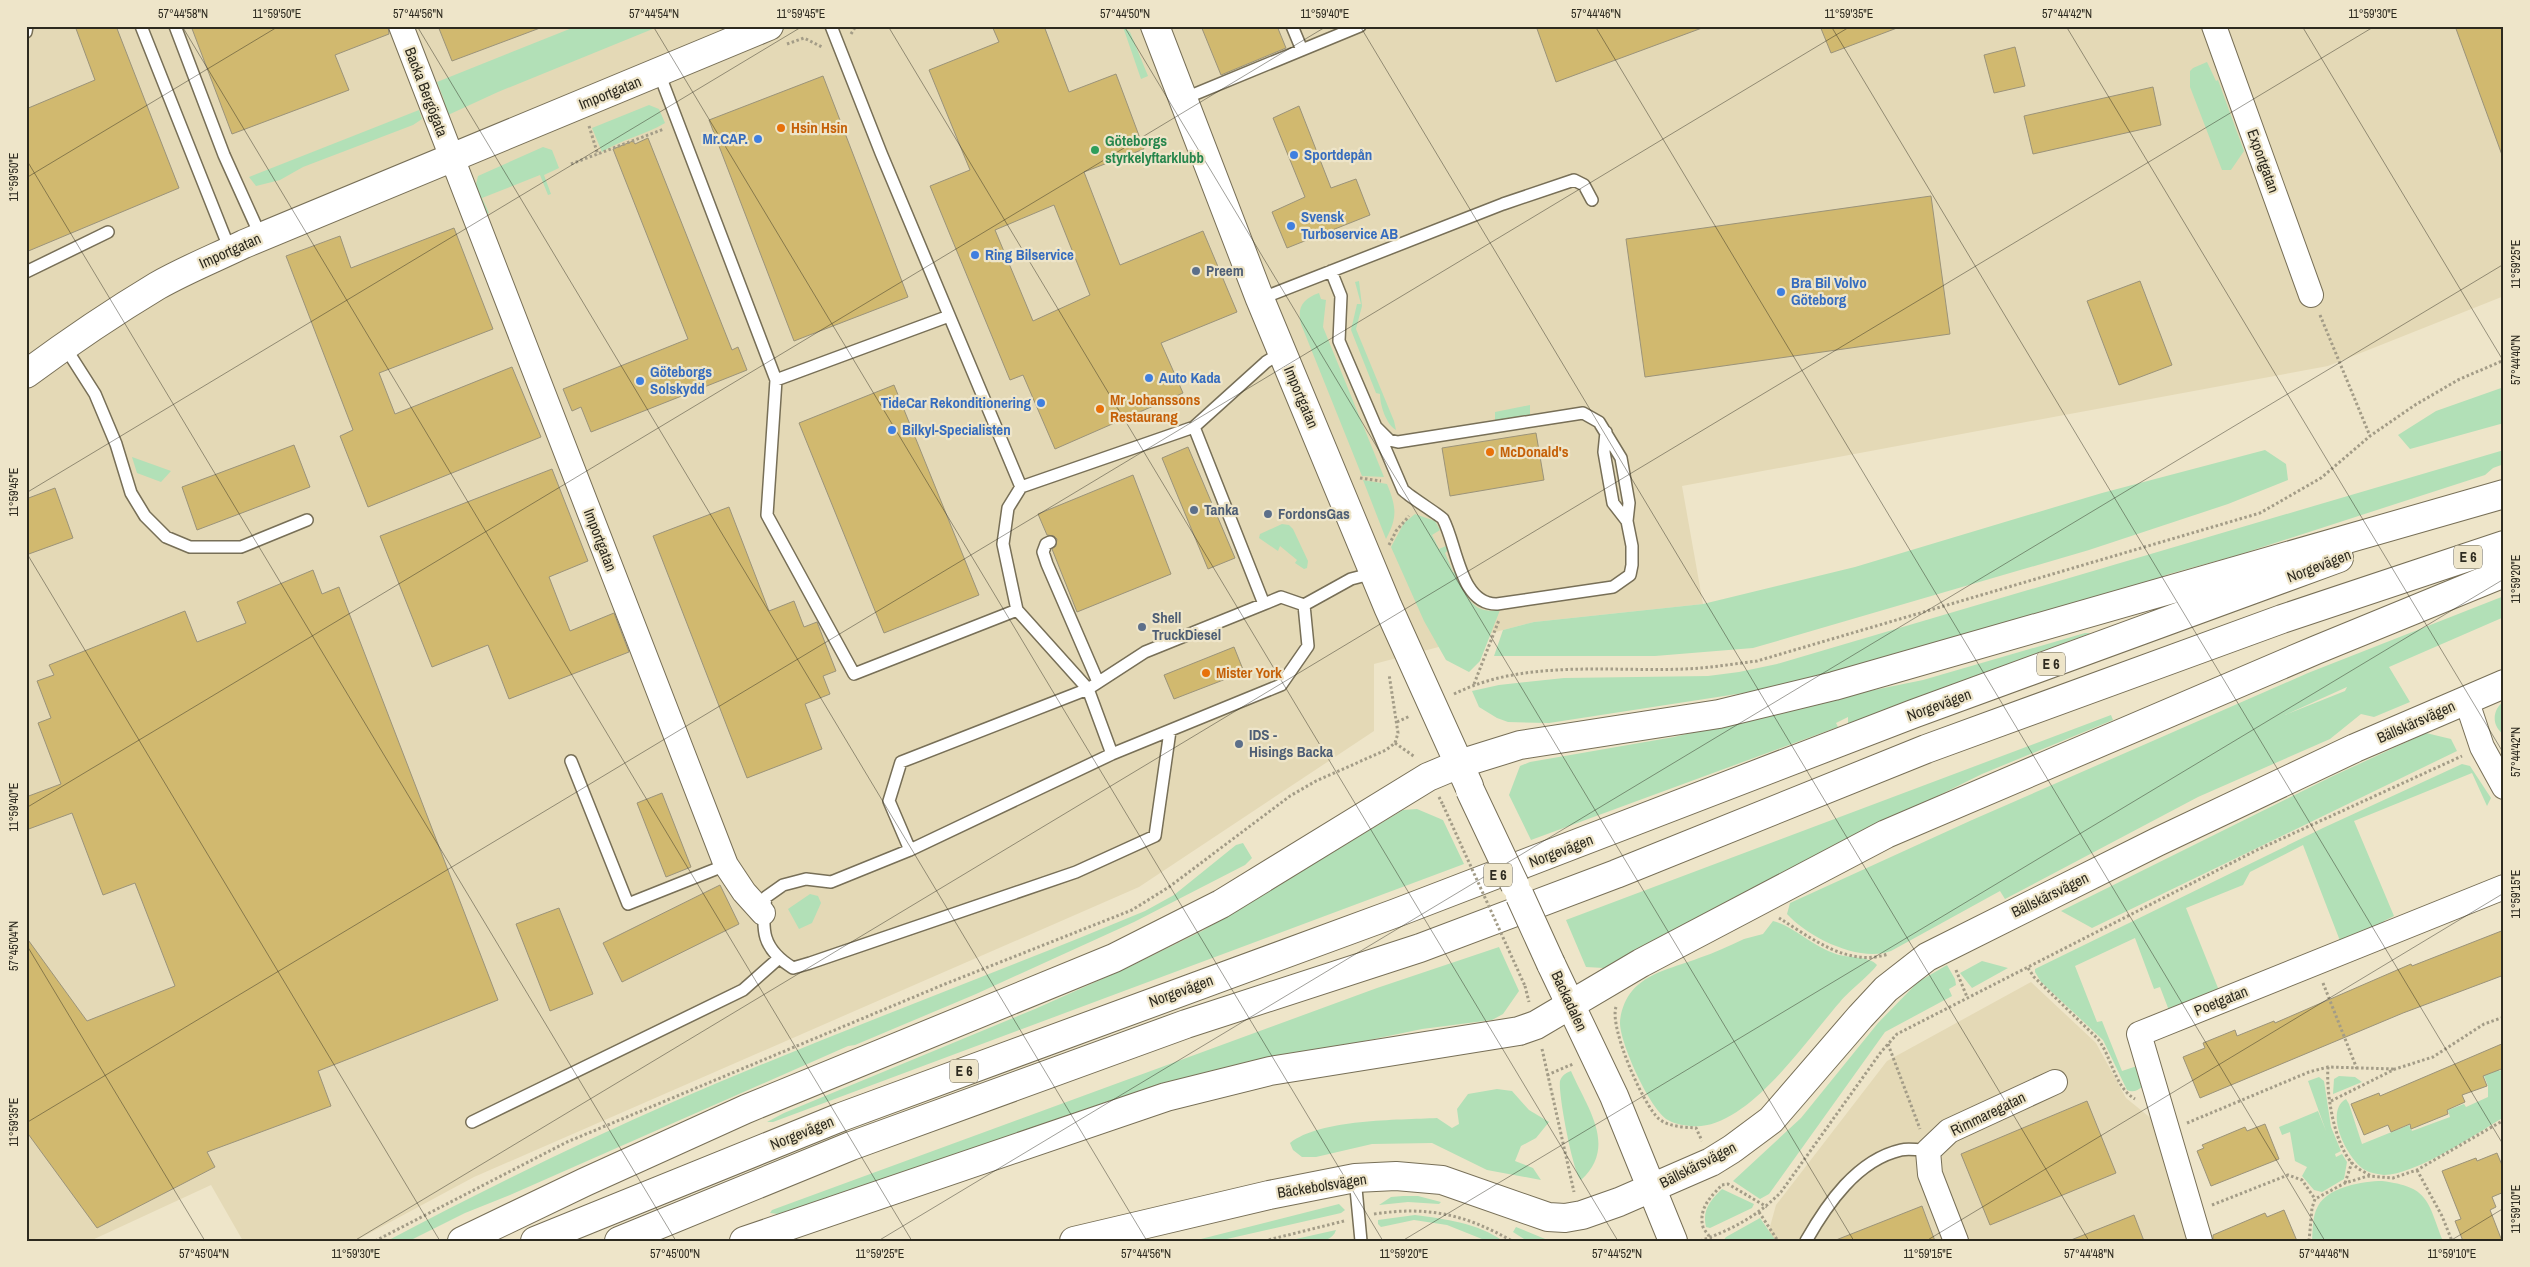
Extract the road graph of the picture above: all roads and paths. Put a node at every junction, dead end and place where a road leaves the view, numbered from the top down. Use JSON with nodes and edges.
{"nodes":[{"id":1,"x":27,"y":26,"type":"edge"},
{"id":2,"x":141,"y":26,"type":"edge"},
{"id":3,"x":175,"y":26,"type":"edge"},
{"id":4,"x":401,"y":26,"type":"edge"},
{"id":5,"x":831,"y":26,"type":"edge"},
{"id":6,"x":856,"y":26,"type":"edge"},
{"id":7,"x":1155,"y":26,"type":"edge"},
{"id":8,"x":1292,"y":26,"type":"edge"},
{"id":9,"x":1360,"y":26,"type":"edge"},
{"id":10,"x":2214,"y":26,"type":"edge"},
{"id":11,"x":26,"y":32,"type":"edge"},
{"id":12,"x":774,"y":36,"type":"edge"},
{"id":13,"x":839,"y":44,"type":"junction"},
{"id":14,"x":1302,"y":50,"type":"junction"},
{"id":15,"x":659,"y":73,"type":"junction"},
{"id":16,"x":1183,"y":99,"type":"junction"},
{"id":17,"x":581,"y":126,"type":"dead end"},
{"id":18,"x":667,"y":128,"type":"dead end"},
{"id":19,"x":598,"y":155,"type":"junction"},
{"id":20,"x":451,"y":158,"type":"junction"},
{"id":21,"x":571,"y":164,"type":"dead end"},
{"id":22,"x":1592,"y":200,"type":"dead end"},
{"id":23,"x":108,"y":232,"type":"dead end"},
{"id":24,"x":261,"y":237,"type":"junction"},
{"id":25,"x":230,"y":250,"type":"junction"},
{"id":26,"x":26,"y":272,"type":"edge"},
{"id":27,"x":1331,"y":272,"type":"junction"},
{"id":28,"x":2311,"y":295,"type":"joint"},
{"id":29,"x":1260,"y":299,"type":"junction"},
{"id":30,"x":949,"y":316,"type":"junction"},
{"id":31,"x":65,"y":347,"type":"junction"},
{"id":32,"x":1282,"y":352,"type":"junction"},
{"id":33,"x":2504,"y":360,"type":"edge"},
{"id":34,"x":26,"y":374,"type":"edge"},
{"id":35,"x":776,"y":380,"type":"junction"},
{"id":36,"x":1194,"y":427,"type":"junction"},
{"id":37,"x":1377,"y":428,"type":"junction"},
{"id":38,"x":2370,"y":436,"type":"junction"},
{"id":39,"x":1021,"y":487,"type":"junction"},
{"id":40,"x":2504,"y":494,"type":"edge"},
{"id":41,"x":1422,"y":505,"type":"junction"},
{"id":42,"x":307,"y":520,"type":"dead end"},
{"id":43,"x":1050,"y":542,"type":"dead end"},
{"id":44,"x":2504,"y":545,"type":"edge"},
{"id":45,"x":1388,"y":548,"type":"dead end"},
{"id":46,"x":1374,"y":573,"type":"junction"},
{"id":47,"x":2504,"y":573,"type":"edge"},
{"id":48,"x":1506,"y":603,"type":"junction"},
{"id":49,"x":1264,"y":604,"type":"junction"},
{"id":50,"x":1304,"y":605,"type":"junction"},
{"id":51,"x":1017,"y":610,"type":"junction"},
{"id":52,"x":1098,"y":682,"type":"junction"},
{"id":53,"x":2504,"y":684,"type":"edge"},
{"id":54,"x":1474,"y":685,"type":"junction"},
{"id":55,"x":1088,"y":688,"type":"junction"},
{"id":56,"x":2466,"y":700,"type":"junction"},
{"id":57,"x":1431,"y":705,"type":"junction"},
{"id":58,"x":1170,"y":731,"type":"junction"},
{"id":59,"x":2482,"y":747,"type":"junction"},
{"id":60,"x":1112,"y":754,"type":"junction"},
{"id":61,"x":571,"y":762,"type":"dead end"},
{"id":62,"x":1459,"y":764,"type":"junction"},
{"id":63,"x":2504,"y":787,"type":"edge"},
{"id":64,"x":1443,"y":806,"type":"dead end"},
{"id":65,"x":910,"y":850,"type":"junction"},
{"id":66,"x":726,"y":865,"type":"junction"},
{"id":67,"x":2504,"y":887,"type":"edge"},
{"id":68,"x":764,"y":913,"type":"junction"},
{"id":69,"x":1774,"y":918,"type":"dead end"},
{"id":70,"x":1947,"y":947,"type":"junction"},
{"id":71,"x":1893,"y":952,"type":"dead end"},
{"id":72,"x":778,"y":958,"type":"junction"},
{"id":73,"x":2315,"y":964,"type":"junction"},
{"id":74,"x":2028,"y":968,"type":"junction"},
{"id":75,"x":1967,"y":997,"type":"junction"},
{"id":76,"x":1570,"y":1005,"type":"junction"},
{"id":77,"x":1616,"y":1006,"type":"dead end"},
{"id":78,"x":2504,"y":1017,"type":"edge"},
{"id":79,"x":1536,"y":1025,"type":"junction"},
{"id":80,"x":1888,"y":1043,"type":"junction"},
{"id":81,"x":2328,"y":1067,"type":"junction"},
{"id":82,"x":2357,"y":1069,"type":"junction"},
{"id":83,"x":2395,"y":1069,"type":"junction"},
{"id":84,"x":2056,"y":1082,"type":"dead end"},
{"id":85,"x":2331,"y":1101,"type":"junction"},
{"id":86,"x":2504,"y":1120,"type":"edge"},
{"id":87,"x":472,"y":1122,"type":"dead end"},
{"id":88,"x":2167,"y":1123,"type":"junction"},
{"id":89,"x":1928,"y":1151,"type":"junction"},
{"id":90,"x":2352,"y":1162,"type":"junction"},
{"id":91,"x":2417,"y":1170,"type":"junction"},
{"id":92,"x":1716,"y":1174,"type":"junction"},
{"id":93,"x":2372,"y":1176,"type":"junction"},
{"id":94,"x":1355,"y":1178,"type":"junction"},
{"id":95,"x":2345,"y":1183,"type":"junction"},
{"id":96,"x":1653,"y":1188,"type":"junction"},
{"id":97,"x":2315,"y":1199,"type":"junction"},
{"id":98,"x":1767,"y":1207,"type":"junction"},
{"id":99,"x":1759,"y":1212,"type":"junction"},
{"id":100,"x":2193,"y":1213,"type":"junction"},
{"id":101,"x":1582,"y":1215,"type":"junction"},
{"id":102,"x":1360,"y":1216,"type":"junction"},
{"id":103,"x":1711,"y":1239,"type":"edge"},
{"id":104,"x":374,"y":1241,"type":"edge"},
{"id":105,"x":462,"y":1241,"type":"edge"},
{"id":106,"x":535,"y":1241,"type":"edge"},
{"id":107,"x":619,"y":1241,"type":"edge"},
{"id":108,"x":744,"y":1241,"type":"edge"},
{"id":109,"x":1074,"y":1241,"type":"edge"},
{"id":110,"x":1264,"y":1241,"type":"edge"},
{"id":111,"x":1361,"y":1241,"type":"edge"},
{"id":112,"x":1512,"y":1241,"type":"edge"},
{"id":113,"x":1673,"y":1241,"type":"edge"},
{"id":114,"x":1700,"y":1241,"type":"edge"},
{"id":115,"x":1778,"y":1241,"type":"edge"},
{"id":116,"x":1806,"y":1241,"type":"edge"},
{"id":117,"x":1956,"y":1241,"type":"edge"},
{"id":118,"x":2200,"y":1241,"type":"edge"},
{"id":119,"x":2309,"y":1241,"type":"edge"},
{"id":120,"x":2452,"y":1241,"type":"edge"}],
"edges":[{"from":1,"to":11,"type":"lane"},
{"from":2,"to":25,"type":"lane"},
{"from":3,"to":24,"type":"lane"},
{"from":4,"to":20,"type":"street","name":"Backa Bergögata"},
{"from":5,"to":13,"type":"lane"},
{"from":6,"to":13,"type":"path"},
{"from":7,"to":16,"type":"main road","name":"Importgatan"},
{"from":8,"to":14,"type":"lane"},
{"from":9,"to":14,"type":"lane"},
{"from":10,"to":28,"type":"street","name":"Exportgatan"},
{"from":12,"to":13,"type":"path"},
{"from":12,"to":15,"type":"main road","name":"Importgatan"},
{"from":13,"to":30,"type":"lane"},
{"from":14,"to":16,"type":"lane"},
{"from":15,"to":20,"type":"main road","name":"Importgatan"},
{"from":15,"to":35,"type":"lane"},
{"from":16,"to":29,"type":"main road","name":"Importgatan"},
{"from":17,"to":19,"type":"path"},
{"from":18,"to":19,"type":"path"},
{"from":19,"to":21,"type":"path"},
{"from":20,"to":24,"type":"main road","name":"Importgatan"},
{"from":20,"to":66,"type":"street","name":"Importgatan"},
{"from":22,"to":27,"type":"lane"},
{"from":23,"to":26,"type":"lane"},
{"from":24,"to":25,"type":"main road","name":"Importgatan"},
{"from":25,"to":31,"type":"main road","name":"Importgatan"},
{"from":27,"to":29,"type":"lane"},
{"from":27,"to":37,"type":"lane"},
{"from":28,"to":38,"type":"path"},
{"from":29,"to":32,"type":"main road","name":"Importgatan"},
{"from":30,"to":35,"type":"lane"},
{"from":30,"to":39,"type":"lane"},
{"from":31,"to":34,"type":"main road","name":"Importgatan"},
{"from":31,"to":42,"type":"lane"},
{"from":32,"to":36,"type":"lane"},
{"from":32,"to":46,"type":"main road","name":"Importgatan"},
{"from":33,"to":38,"type":"path"},
{"from":35,"to":51,"type":"lane"},
{"from":36,"to":39,"type":"lane"},
{"from":36,"to":49,"type":"lane"},
{"from":37,"to":41,"type":"lane"},
{"from":37,"to":48,"type":"lane"},
{"from":38,"to":54,"type":"path"},
{"from":39,"to":51,"type":"lane"},
{"from":40,"to":62,"type":"main road"},
{"from":40,"to":106,"type":"main road","name":"Norgevägen","number":"E 6"},
{"from":41,"to":45,"type":"path"},
{"from":41,"to":48,"type":"lane"},
{"from":43,"to":52,"type":"lane"},
{"from":44,"to":107,"type":"main road","name":"Norgevägen","number":"E 6"},
{"from":46,"to":50,"type":"lane"},
{"from":46,"to":57,"type":"main road","name":"Importgatan"},
{"from":47,"to":76,"type":"main road"},
{"from":48,"to":54,"type":"path"},
{"from":49,"to":50,"type":"lane"},
{"from":49,"to":52,"type":"lane"},
{"from":50,"to":58,"type":"lane"},
{"from":51,"to":55,"type":"lane"},
{"from":52,"to":55,"type":"lane"},
{"from":53,"to":56,"type":"main road","name":"Bällskärsvägen"},
{"from":54,"to":57,"type":"path"},
{"from":55,"to":60,"type":"lane"},
{"from":55,"to":65,"type":"lane"},
{"from":56,"to":59,"type":"street"},
{"from":56,"to":70,"type":"main road","name":"Bällskärsvägen"},
{"from":57,"to":62,"type":"main road","name":"Importgatan"},
{"from":57,"to":104,"type":"path"},
{"from":58,"to":60,"type":"lane"},
{"from":58,"to":72,"type":"lane"},
{"from":59,"to":63,"type":"street"},
{"from":59,"to":74,"type":"path"},
{"from":60,"to":65,"type":"lane"},
{"from":61,"to":66,"type":"lane"},
{"from":62,"to":76,"type":"main road","name":"Backadalen","bridge":true},
{"from":62,"to":105,"type":"main road"},
{"from":64,"to":79,"type":"path","bridge":true},
{"from":65,"to":68,"type":"lane"},
{"from":66,"to":68,"type":"street","name":"Importgatan"},
{"from":67,"to":73,"type":"street","name":"Poetgatan"},
{"from":68,"to":72,"type":"lane"},
{"from":69,"to":71,"type":"path"},
{"from":70,"to":75,"type":"path"},
{"from":70,"to":92,"type":"main road","name":"Bällskärsvägen"},
{"from":72,"to":87,"type":"lane"},
{"from":73,"to":82,"type":"path"},
{"from":73,"to":88,"type":"street","name":"Poetgatan"},
{"from":74,"to":75,"type":"path"},
{"from":74,"to":88,"type":"path"},
{"from":75,"to":80,"type":"path"},
{"from":76,"to":79,"type":"main road"},
{"from":76,"to":96,"type":"main road","name":"Backadalen"},
{"from":77,"to":92,"type":"path"},
{"from":78,"to":83,"type":"path"},
{"from":79,"to":101,"type":"path"},
{"from":79,"to":108,"type":"main road"},
{"from":80,"to":89,"type":"path"},
{"from":80,"to":98,"type":"path"},
{"from":81,"to":82,"type":"path"},
{"from":81,"to":85,"type":"path"},
{"from":81,"to":88,"type":"path"},
{"from":82,"to":83,"type":"path"},
{"from":83,"to":85,"type":"path"},
{"from":84,"to":89,"type":"street","name":"Rimmaregatan"},
{"from":85,"to":90,"type":"path"},
{"from":86,"to":91,"type":"path"},
{"from":88,"to":100,"type":"street","name":"Poetgatan"},
{"from":89,"to":116,"type":"lane"},
{"from":89,"to":117,"type":"street"},
{"from":90,"to":93,"type":"path"},
{"from":90,"to":95,"type":"path"},
{"from":91,"to":93,"type":"path"},
{"from":91,"to":120,"type":"path"},
{"from":92,"to":96,"type":"main road","name":"Bällskärsvägen"},
{"from":92,"to":98,"type":"path"},
{"from":92,"to":103,"type":"path"},
{"from":93,"to":95,"type":"path"},
{"from":94,"to":101,"type":"main road","name":"Bäckebolsvägen"},
{"from":94,"to":102,"type":"lane"},
{"from":94,"to":109,"type":"main road","name":"Bäckebolsvägen"},
{"from":95,"to":97,"type":"path"},
{"from":96,"to":101,"type":"main road","name":"Bäckebolsvägen"},
{"from":96,"to":113,"type":"main road","name":"Backadalen"},
{"from":97,"to":100,"type":"path"},
{"from":97,"to":119,"type":"path"},
{"from":98,"to":99,"type":"path"},
{"from":99,"to":103,"type":"path"},
{"from":99,"to":115,"type":"path"},
{"from":100,"to":118,"type":"street","name":"Poetgatan"},
{"from":102,"to":110,"type":"path"},
{"from":102,"to":111,"type":"lane"},
{"from":102,"to":112,"type":"path"},
{"from":103,"to":114,"type":"path"}]}
